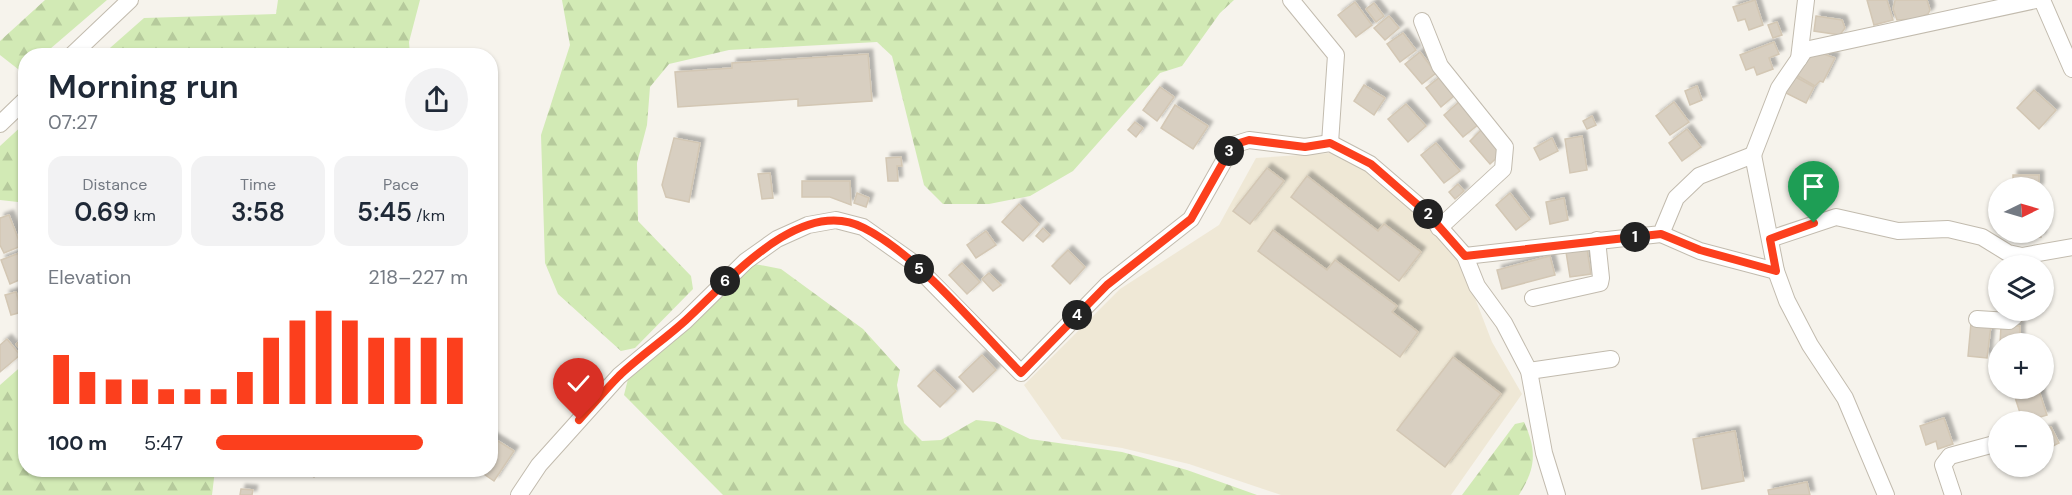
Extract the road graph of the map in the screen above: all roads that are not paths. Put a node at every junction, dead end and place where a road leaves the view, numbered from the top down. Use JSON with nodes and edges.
{"nodes":[{"id":1,"x":130,"y":0,"type":"edge"},
{"id":2,"x":1291,"y":0,"type":"edge"},
{"id":3,"x":1806,"y":0,"type":"edge"},
{"id":4,"x":2036,"y":0,"type":"edge"},
{"id":5,"x":2042,"y":0,"type":"edge"},
{"id":6,"x":1422,"y":21,"type":"dead end"},
{"id":7,"x":79,"y":48,"type":"edge"},
{"id":8,"x":1799,"y":59,"type":"junction"},
{"id":9,"x":2070,"y":62,"type":"edge"},
{"id":10,"x":18,"y":107,"type":"edge"},
{"id":11,"x":0,"y":124,"type":"edge"},
{"id":12,"x":1330,"y":143,"type":"junction"},
{"id":13,"x":1753,"y":155,"type":"junction"},
{"id":14,"x":1439,"y":228,"type":"junction"},
{"id":15,"x":1661,"y":234,"type":"junction"},
{"id":16,"x":1770,"y":239,"type":"junction"},
{"id":17,"x":1597,"y":240,"type":"junction"},
{"id":18,"x":2072,"y":247,"type":"edge"},
{"id":19,"x":2012,"y":255,"type":"edge"},
{"id":20,"x":2043,"y":255,"type":"edge"},
{"id":21,"x":1465,"y":256,"type":"junction"},
{"id":22,"x":1776,"y":271,"type":"junction"},
{"id":23,"x":1533,"y":298,"type":"dead end"},
{"id":24,"x":1977,"y":319,"type":"dead end"},
{"id":25,"x":1988,"y":320,"type":"edge"},
{"id":26,"x":1611,"y":359,"type":"dead end"},
{"id":27,"x":1529,"y":371,"type":"junction"},
{"id":28,"x":1988,"y":446,"type":"edge"},
{"id":29,"x":519,"y":495,"type":"edge"},
{"id":30,"x":1557,"y":495,"type":"edge"},
{"id":31,"x":1886,"y":495,"type":"edge"},
{"id":32,"x":1953,"y":495,"type":"edge"}],
"edges":[{"from":1,"to":7,"type":"street"},
{"from":2,"to":12,"type":"street"},
{"from":3,"to":8,"type":"street"},
{"from":4,"to":8,"type":"street"},
{"from":5,"to":9,"type":"street"},
{"from":6,"to":14,"type":"street"},
{"from":8,"to":13,"type":"street"},
{"from":10,"to":11,"type":"street"},
{"from":12,"to":14,"type":"street"},
{"from":12,"to":29,"type":"street"},
{"from":13,"to":15,"type":"street"},
{"from":13,"to":16,"type":"street"},
{"from":14,"to":21,"type":"street"},
{"from":15,"to":17,"type":"street"},
{"from":15,"to":22,"type":"street"},
{"from":16,"to":19,"type":"street"},
{"from":16,"to":22,"type":"street"},
{"from":17,"to":21,"type":"street"},
{"from":17,"to":23,"type":"street"},
{"from":18,"to":20,"type":"street"},
{"from":21,"to":27,"type":"street"},
{"from":22,"to":31,"type":"street"},
{"from":24,"to":25,"type":"street"},
{"from":26,"to":27,"type":"street"},
{"from":27,"to":30,"type":"street"},
{"from":28,"to":32,"type":"street"}]}
